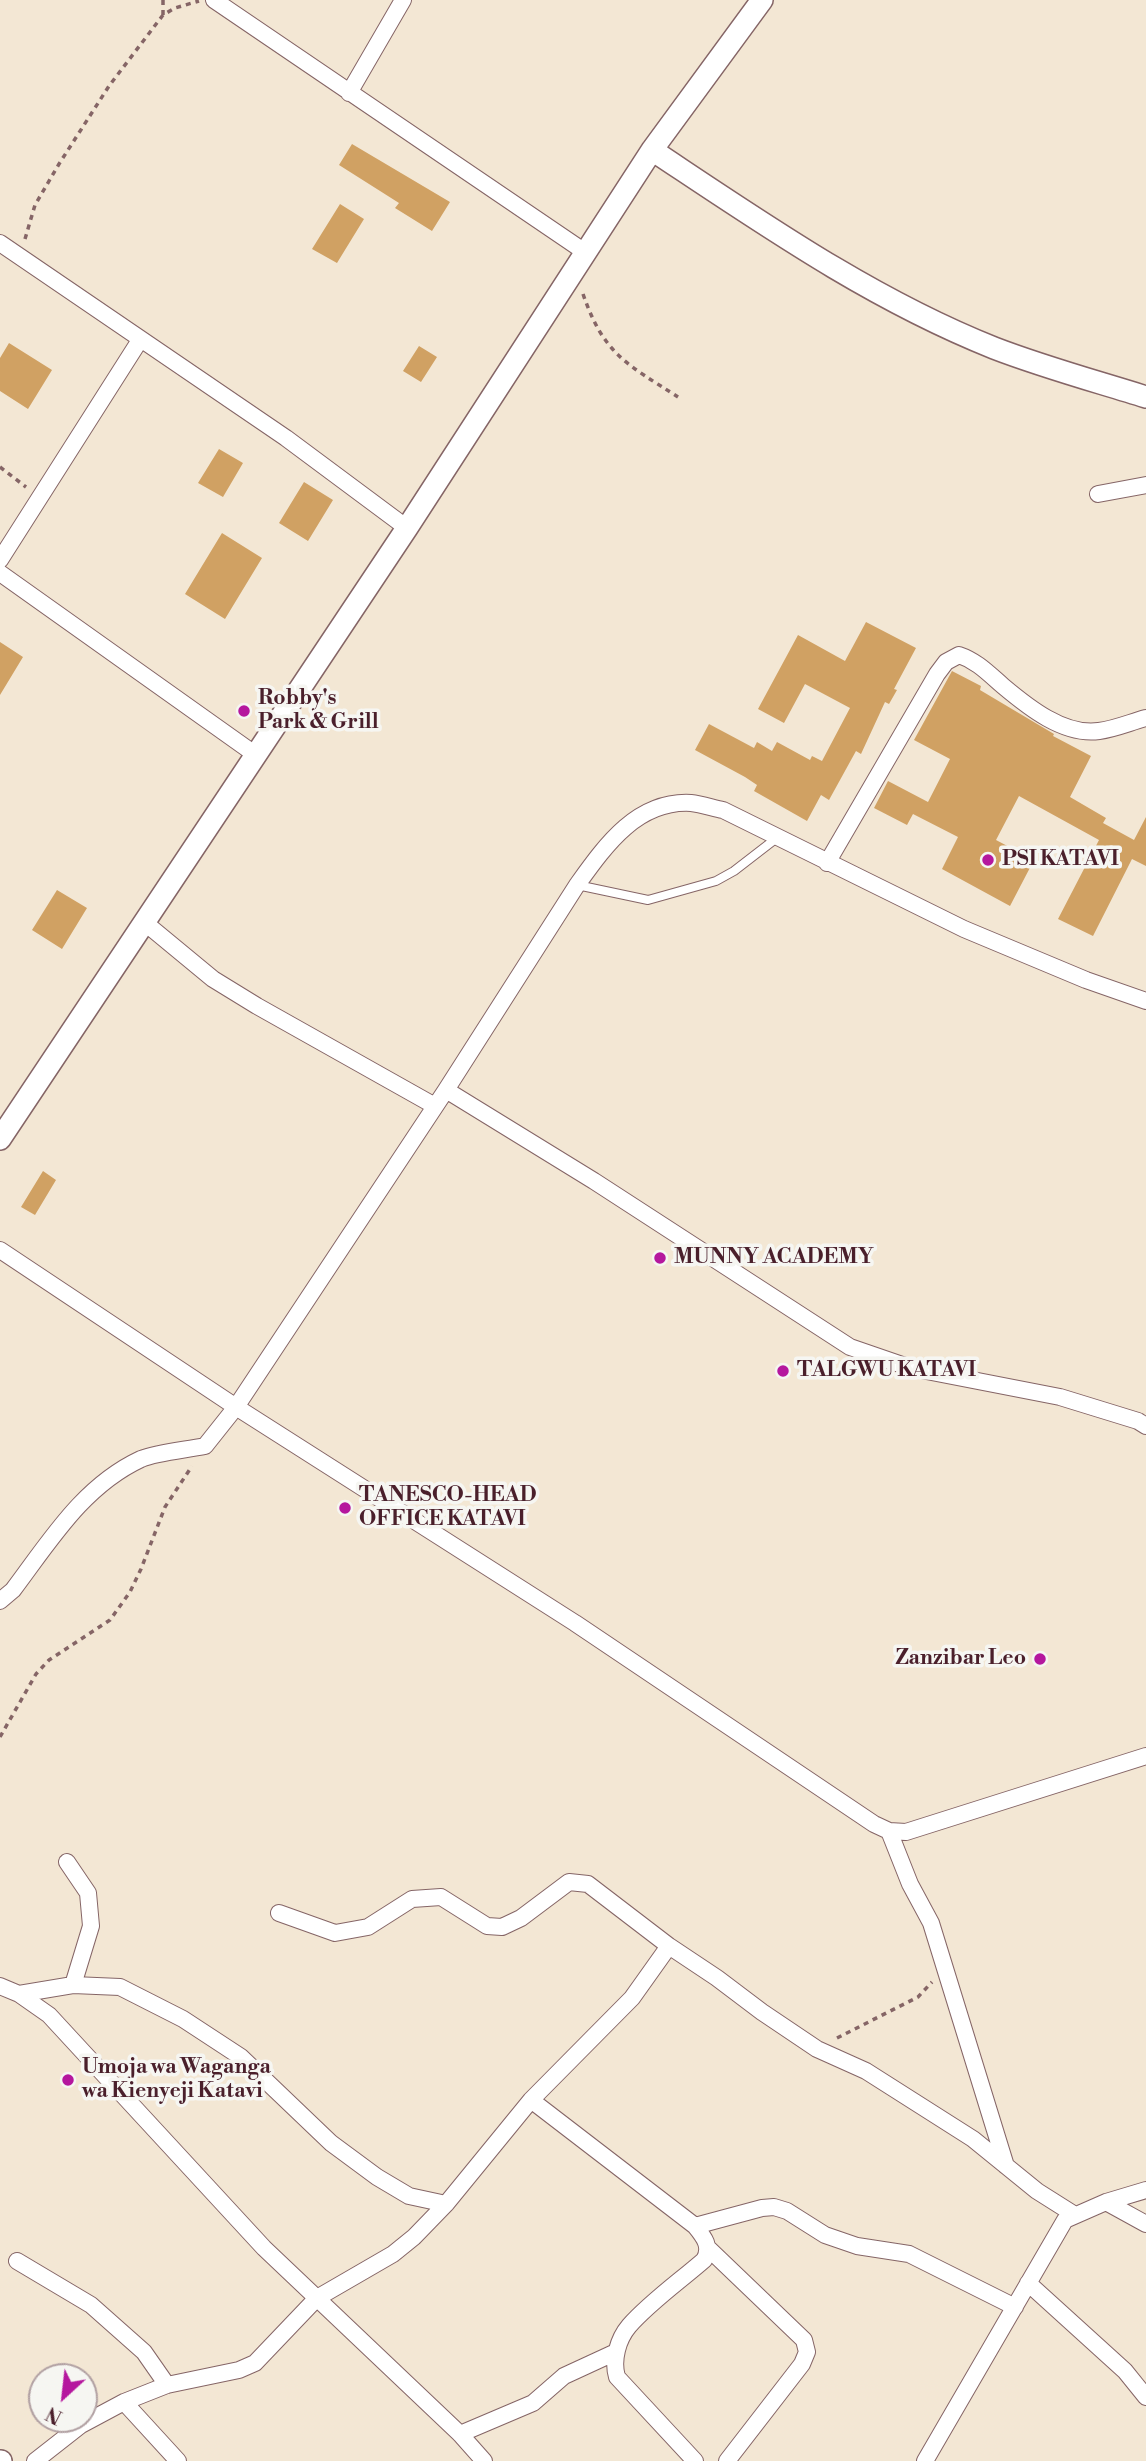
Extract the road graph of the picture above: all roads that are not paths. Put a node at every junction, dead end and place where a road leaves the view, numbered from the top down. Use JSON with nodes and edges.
{"nodes":[{"id":1,"x":214,"y":0,"type":"edge"},
{"id":2,"x":403,"y":0,"type":"edge"},
{"id":3,"x":762,"y":0,"type":"edge"},
{"id":4,"x":349,"y":93,"type":"junction"},
{"id":5,"x":653,"y":150,"type":"junction"},
{"id":6,"x":0,"y":243,"type":"edge"},
{"id":7,"x":580,"y":260,"type":"junction"},
{"id":8,"x":141,"y":340,"type":"junction"},
{"id":9,"x":1146,"y":397,"type":"edge"},
{"id":10,"x":1146,"y":485,"type":"edge"},
{"id":11,"x":1098,"y":494,"type":"dead end"},
{"id":12,"x":407,"y":528,"type":"junction"},
{"id":13,"x":0,"y":560,"type":"edge"},
{"id":14,"x":0,"y":573,"type":"edge"},
{"id":15,"x":1146,"y":719,"type":"edge"},
{"id":16,"x":256,"y":755,"type":"junction"},
{"id":17,"x":778,"y":837,"type":"junction"},
{"id":18,"x":827,"y":863,"type":"junction"},
{"id":19,"x":577,"y":885,"type":"junction"},
{"id":20,"x":144,"y":922,"type":"junction"},
{"id":21,"x":1146,"y":1001,"type":"edge"},
{"id":22,"x":446,"y":1090,"type":"junction"},
{"id":23,"x":435,"y":1107,"type":"junction"},
{"id":24,"x":0,"y":1139,"type":"edge"},
{"id":25,"x":0,"y":1250,"type":"edge"},
{"id":26,"x":236,"y":1407,"type":"junction"},
{"id":27,"x":1146,"y":1426,"type":"edge"},
{"id":28,"x":0,"y":1601,"type":"edge"},
{"id":29,"x":1146,"y":1756,"type":"edge"},
{"id":30,"x":889,"y":1831,"type":"junction"},
{"id":31,"x":67,"y":1862,"type":"dead end"},
{"id":32,"x":279,"y":1913,"type":"dead end"},
{"id":33,"x":669,"y":1946,"type":"junction"},
{"id":34,"x":0,"y":1986,"type":"edge"},
{"id":35,"x":73,"y":1986,"type":"junction"},
{"id":36,"x":19,"y":1994,"type":"junction"},
{"id":37,"x":531,"y":2099,"type":"junction"},
{"id":38,"x":1006,"y":2166,"type":"junction"},
{"id":39,"x":1146,"y":2190,"type":"edge"},
{"id":40,"x":1106,"y":2202,"type":"junction"},
{"id":41,"x":446,"y":2204,"type":"junction"},
{"id":42,"x":1075,"y":2215,"type":"junction"},
{"id":43,"x":1146,"y":2224,"type":"edge"},
{"id":44,"x":695,"y":2227,"type":"junction"},
{"id":45,"x":708,"y":2248,"type":"junction"},
{"id":46,"x":17,"y":2261,"type":"dead end"},
{"id":47,"x":1028,"y":2283,"type":"junction"},
{"id":48,"x":317,"y":2298,"type":"junction"},
{"id":49,"x":1016,"y":2307,"type":"junction"},
{"id":50,"x":616,"y":2352,"type":"junction"},
{"id":51,"x":167,"y":2385,"type":"junction"},
{"id":52,"x":1146,"y":2397,"type":"edge"},
{"id":53,"x":124,"y":2402,"type":"junction"},
{"id":54,"x":460,"y":2434,"type":"junction"},
{"id":55,"x":35,"y":2461,"type":"edge"},
{"id":56,"x":178,"y":2461,"type":"edge"},
{"id":57,"x":484,"y":2461,"type":"edge"},
{"id":58,"x":695,"y":2461,"type":"edge"},
{"id":59,"x":727,"y":2461,"type":"edge"},
{"id":60,"x":925,"y":2461,"type":"edge"}],
"edges":[{"from":1,"to":4,"type":"street"},
{"from":2,"to":4,"type":"street"},
{"from":3,"to":5,"type":"street"},
{"from":4,"to":7,"type":"street"},
{"from":5,"to":7,"type":"street"},
{"from":5,"to":9,"type":"street"},
{"from":6,"to":8,"type":"street"},
{"from":7,"to":12,"type":"street"},
{"from":8,"to":12,"type":"street"},
{"from":8,"to":13,"type":"street"},
{"from":10,"to":11,"type":"street"},
{"from":12,"to":16,"type":"street"},
{"from":14,"to":16,"type":"street"},
{"from":15,"to":18,"type":"street"},
{"from":16,"to":20,"type":"street"},
{"from":17,"to":18,"type":"street"},
{"from":17,"to":19,"type":"lane"},
{"from":17,"to":19,"type":"street"},
{"from":18,"to":21,"type":"street"},
{"from":19,"to":22,"type":"street"},
{"from":20,"to":23,"type":"street"},
{"from":20,"to":24,"type":"street"},
{"from":22,"to":23,"type":"street"},
{"from":22,"to":27,"type":"street"},
{"from":23,"to":26,"type":"street"},
{"from":25,"to":26,"type":"street"},
{"from":26,"to":28,"type":"street"},
{"from":26,"to":30,"type":"street"},
{"from":29,"to":30,"type":"street"},
{"from":30,"to":38,"type":"street"},
{"from":31,"to":35,"type":"street"},
{"from":32,"to":33,"type":"street"},
{"from":33,"to":37,"type":"street"},
{"from":33,"to":38,"type":"street"},
{"from":34,"to":36,"type":"street"},
{"from":35,"to":36,"type":"street"},
{"from":35,"to":41,"type":"street"},
{"from":36,"to":48,"type":"street"},
{"from":37,"to":41,"type":"street"},
{"from":37,"to":44,"type":"street"},
{"from":38,"to":42,"type":"street"},
{"from":39,"to":40,"type":"street"},
{"from":40,"to":42,"type":"street"},
{"from":40,"to":43,"type":"street"},
{"from":41,"to":48,"type":"street"},
{"from":42,"to":47,"type":"street"},
{"from":44,"to":45,"type":"street"},
{"from":44,"to":49,"type":"street"},
{"from":45,"to":50,"type":"street"},
{"from":45,"to":59,"type":"street"},
{"from":46,"to":51,"type":"street"},
{"from":47,"to":49,"type":"street"},
{"from":47,"to":52,"type":"street"},
{"from":48,"to":51,"type":"street"},
{"from":48,"to":54,"type":"street"},
{"from":49,"to":60,"type":"street"},
{"from":50,"to":54,"type":"street"},
{"from":50,"to":58,"type":"street"},
{"from":51,"to":53,"type":"street"},
{"from":53,"to":55,"type":"street"},
{"from":53,"to":56,"type":"street"},
{"from":54,"to":57,"type":"street"}]}
